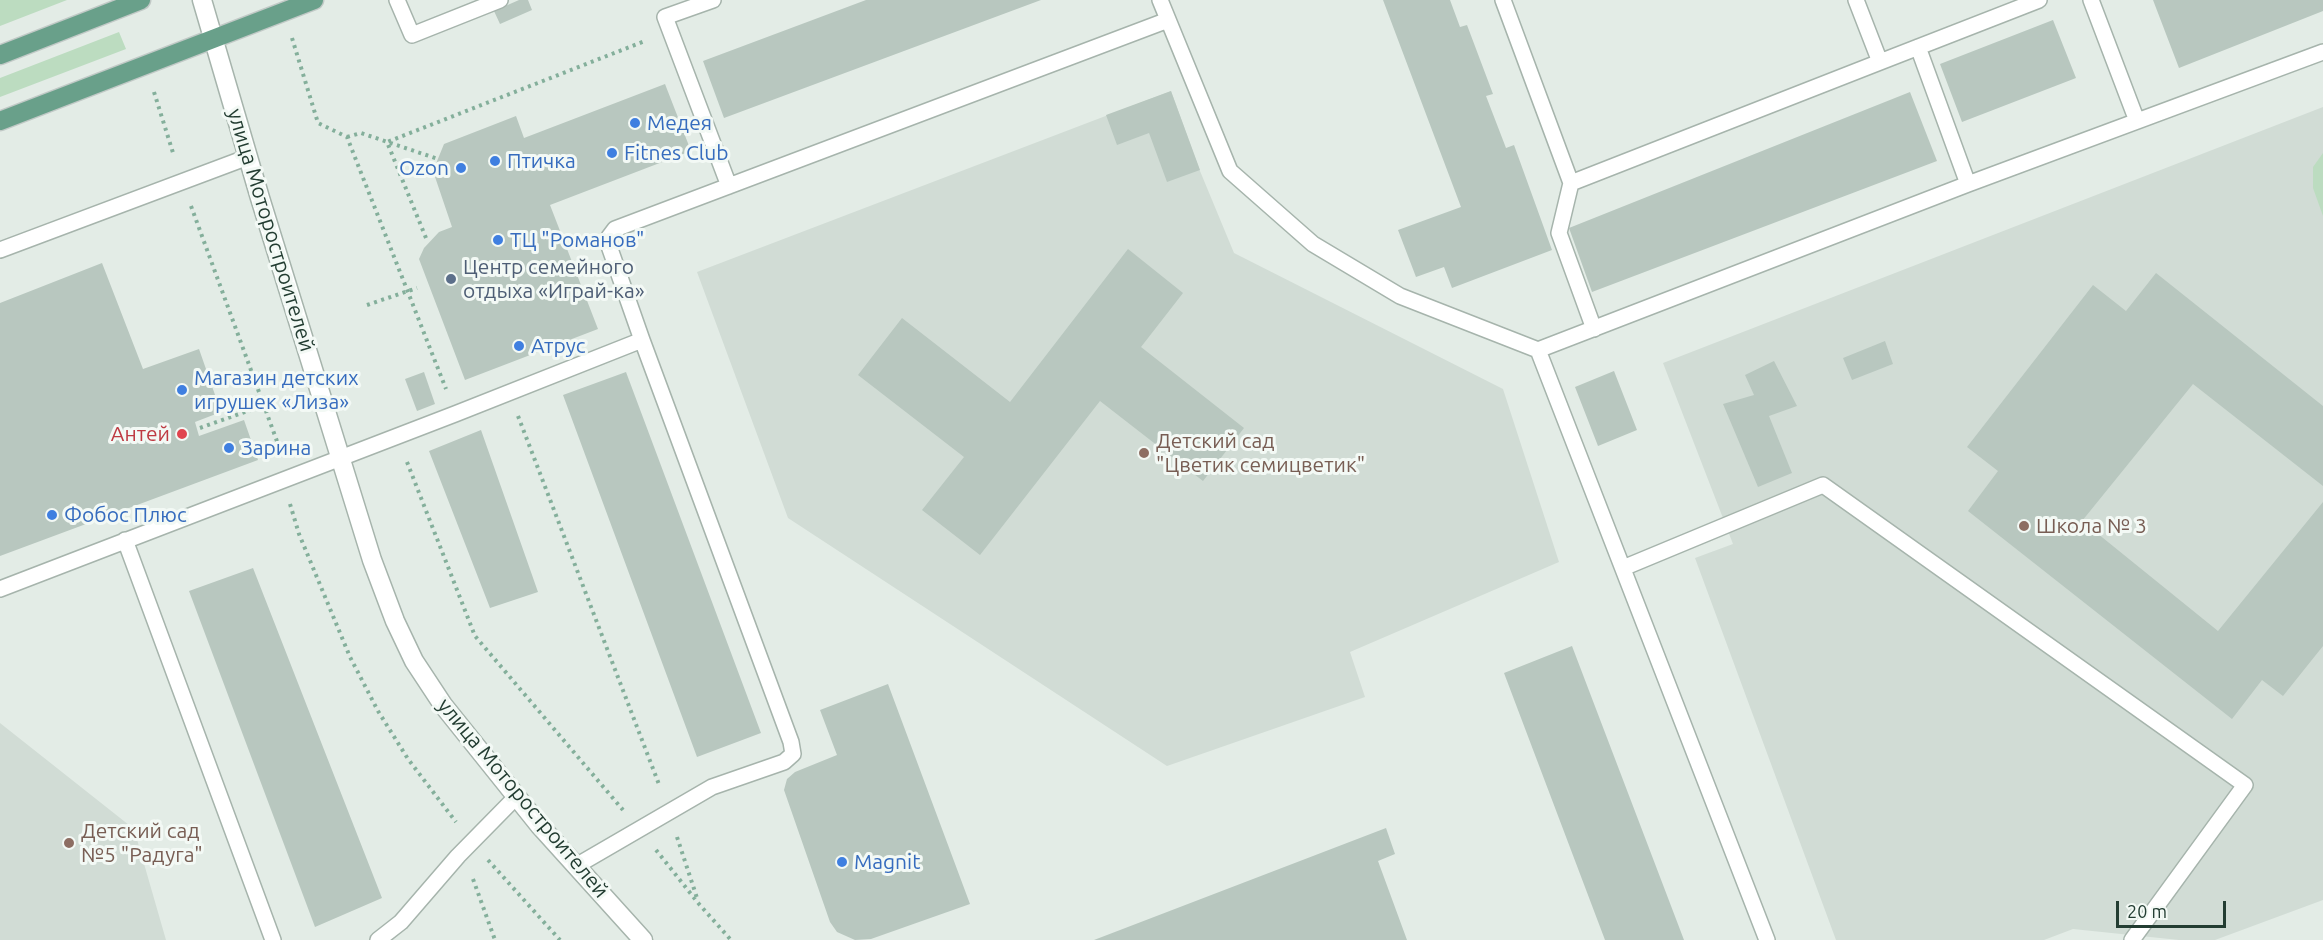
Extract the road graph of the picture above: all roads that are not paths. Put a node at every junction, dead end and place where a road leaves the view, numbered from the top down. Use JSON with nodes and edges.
{"nodes":[{"id":1,"x":141,"y":0,"type":"edge"},
{"id":2,"x":202,"y":0,"type":"edge"},
{"id":3,"x":314,"y":0,"type":"edge"},
{"id":4,"x":397,"y":0,"type":"edge"},
{"id":5,"x":500,"y":0,"type":"edge"},
{"id":6,"x":713,"y":0,"type":"edge"},
{"id":7,"x":1160,"y":0,"type":"edge"},
{"id":8,"x":1503,"y":0,"type":"edge"},
{"id":9,"x":1856,"y":0,"type":"edge"},
{"id":10,"x":2039,"y":0,"type":"edge"},
{"id":11,"x":2091,"y":0,"type":"edge"},
{"id":12,"x":1168,"y":20,"type":"junction"},
{"id":13,"x":213,"y":39,"type":"junction"},
{"id":14,"x":1918,"y":47,"type":"junction"},
{"id":15,"x":2323,"y":52,"type":"edge"},
{"id":16,"x":0,"y":55,"type":"edge"},
{"id":17,"x":1880,"y":62,"type":"junction"},
{"id":18,"x":0,"y":121,"type":"edge"},
{"id":19,"x":2137,"y":121,"type":"junction"},
{"id":20,"x":248,"y":158,"type":"junction"},
{"id":21,"x":1571,"y":183,"type":"junction"},
{"id":22,"x":1968,"y":184,"type":"junction"},
{"id":23,"x":729,"y":186,"type":"junction"},
{"id":24,"x":0,"y":250,"type":"edge"},
{"id":25,"x":1594,"y":329,"type":"junction"},
{"id":26,"x":642,"y":340,"type":"junction"},
{"id":27,"x":1538,"y":350,"type":"junction"},
{"id":28,"x":341,"y":458,"type":"junction"},
{"id":29,"x":125,"y":540,"type":"junction"},
{"id":30,"x":1623,"y":568,"type":"junction"},
{"id":31,"x":0,"y":589,"type":"edge"},
{"id":32,"x":516,"y":797,"type":"junction"},
{"id":33,"x":576,"y":866,"type":"junction"},
{"id":34,"x":273,"y":940,"type":"edge"},
{"id":35,"x":378,"y":940,"type":"edge"},
{"id":36,"x":643,"y":940,"type":"edge"},
{"id":37,"x":1767,"y":940,"type":"edge"},
{"id":38,"x":2132,"y":940,"type":"edge"}],
"edges":[{"from":1,"to":16,"type":"main road"},
{"from":2,"to":13,"type":"street","name":"улица Моторостроителей"},
{"from":3,"to":13,"type":"main road"},
{"from":4,"to":5,"type":"lane"},
{"from":6,"to":23,"type":"lane"},
{"from":7,"to":12,"type":"lane"},
{"from":8,"to":21,"type":"lane"},
{"from":9,"to":17,"type":"lane"},
{"from":10,"to":14,"type":"lane"},
{"from":11,"to":19,"type":"lane"},
{"from":12,"to":23,"type":"lane"},
{"from":12,"to":27,"type":"lane"},
{"from":13,"to":18,"type":"main road"},
{"from":13,"to":20,"type":"street","name":"улица Моторостроителей"},
{"from":14,"to":17,"type":"lane"},
{"from":14,"to":22,"type":"lane"},
{"from":15,"to":19,"type":"lane"},
{"from":17,"to":21,"type":"lane"},
{"from":19,"to":22,"type":"lane"},
{"from":20,"to":24,"type":"lane"},
{"from":20,"to":28,"type":"street","name":"улица Моторостроителей"},
{"from":21,"to":25,"type":"lane"},
{"from":22,"to":25,"type":"lane"},
{"from":23,"to":26,"type":"lane"},
{"from":25,"to":27,"type":"lane"},
{"from":26,"to":28,"type":"lane"},
{"from":26,"to":33,"type":"lane"},
{"from":27,"to":30,"type":"lane"},
{"from":28,"to":29,"type":"lane"},
{"from":28,"to":32,"type":"street","name":"улица Моторостроителей"},
{"from":29,"to":31,"type":"lane"},
{"from":29,"to":34,"type":"lane"},
{"from":30,"to":37,"type":"lane"},
{"from":30,"to":38,"type":"lane"},
{"from":32,"to":33,"type":"street","name":"улица Моторостроителей"},
{"from":32,"to":35,"type":"lane"},
{"from":33,"to":36,"type":"street","name":"улица Моторостроителей"}]}
